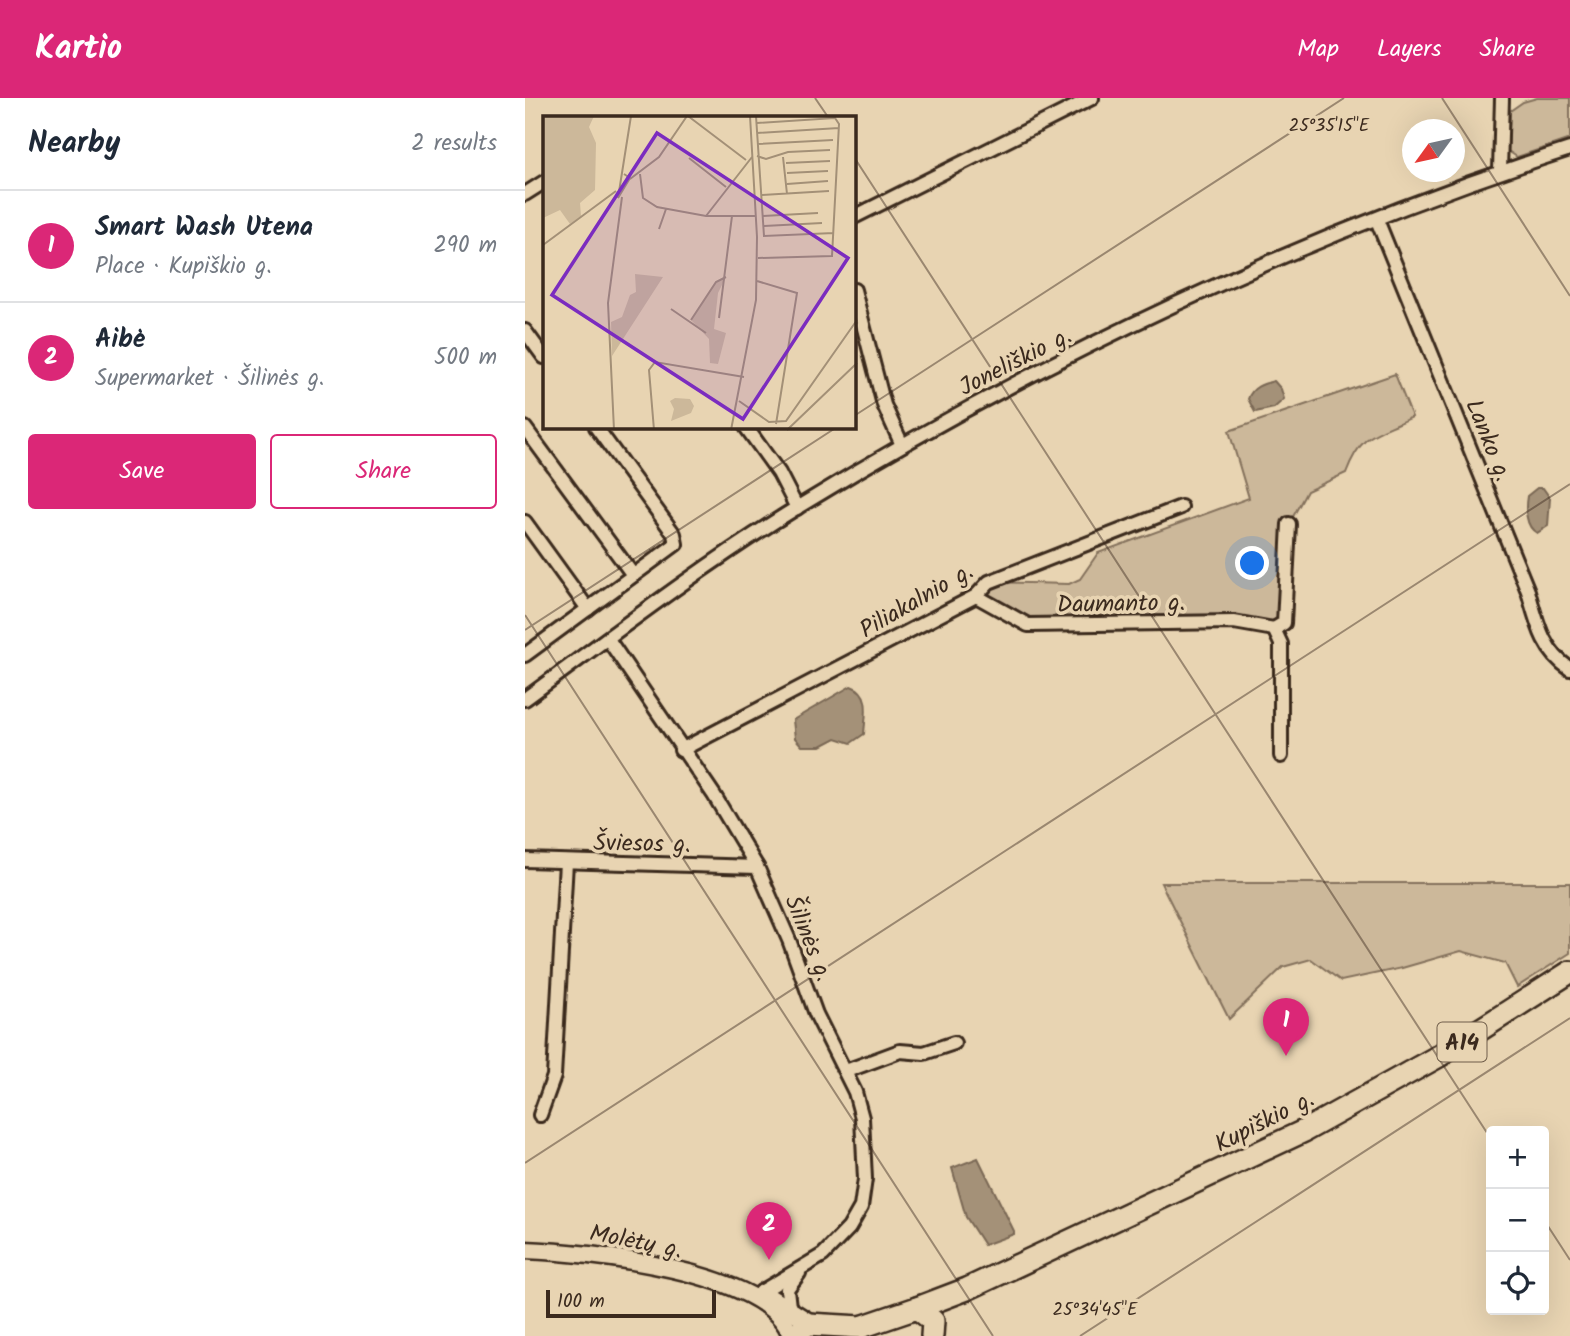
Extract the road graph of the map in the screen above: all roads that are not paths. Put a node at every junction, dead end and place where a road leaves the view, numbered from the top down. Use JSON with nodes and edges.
{"nodes":[{"id":1,"x":1092,"y":98,"type":"edge"},
{"id":2,"x":1502,"y":98,"type":"edge"},
{"id":3,"x":1570,"y":149,"type":"edge"},
{"id":4,"x":1500,"y":172,"type":"junction"},
{"id":5,"x":543,"y":183,"type":"edge"},
{"id":6,"x":525,"y":194,"type":"edge"},
{"id":7,"x":856,"y":216,"type":"edge"},
{"id":8,"x":1377,"y":220,"type":"junction"},
{"id":9,"x":856,"y":298,"type":"edge"},
{"id":10,"x":525,"y":331,"type":"edge"},
{"id":11,"x":543,"y":356,"type":"edge"},
{"id":12,"x":525,"y":428,"type":"edge"},
{"id":13,"x":597,"y":429,"type":"edge"},
{"id":14,"x":747,"y":429,"type":"edge"},
{"id":15,"x":902,"y":446,"type":"junction"},
{"id":16,"x":1181,"y":507,"type":"dead end"},
{"id":17,"x":797,"y":508,"type":"junction"},
{"id":18,"x":525,"y":522,"type":"edge"},
{"id":19,"x":1289,"y":524,"type":"dead end"},
{"id":20,"x":633,"y":575,"type":"junction"},
{"id":21,"x":976,"y":596,"type":"junction"},
{"id":22,"x":588,"y":609,"type":"junction"},
{"id":23,"x":1274,"y":629,"type":"junction"},
{"id":24,"x":608,"y":639,"type":"junction"},
{"id":25,"x":525,"y":655,"type":"edge"},
{"id":26,"x":1570,"y":669,"type":"edge"},
{"id":27,"x":525,"y":699,"type":"edge"},
{"id":28,"x":681,"y":750,"type":"junction"},
{"id":29,"x":1281,"y":756,"type":"dead end"},
{"id":30,"x":525,"y":860,"type":"edge"},
{"id":31,"x":566,"y":862,"type":"junction"},
{"id":32,"x":757,"y":867,"type":"junction"},
{"id":33,"x":1570,"y":972,"type":"edge"},
{"id":34,"x":954,"y":1043,"type":"dead end"},
{"id":35,"x":846,"y":1071,"type":"junction"},
{"id":36,"x":540,"y":1115,"type":"dead end"},
{"id":37,"x":525,"y":1250,"type":"edge"},
{"id":38,"x":807,"y":1266,"type":"junction"},
{"id":39,"x":736,"y":1289,"type":"junction"},
{"id":40,"x":967,"y":1289,"type":"junction"},
{"id":41,"x":761,"y":1292,"type":"junction"},
{"id":42,"x":789,"y":1307,"type":"junction"},
{"id":43,"x":917,"y":1308,"type":"junction"},
{"id":44,"x":814,"y":1325,"type":"junction"},
{"id":45,"x":933,"y":1332,"type":"edge"},
{"id":46,"x":792,"y":1336,"type":"edge"}],
"edges":[{"from":1,"to":7,"type":"street"},
{"from":2,"to":4,"type":"street"},
{"from":3,"to":4,"type":"street","name":"Joneliškio g."},
{"from":4,"to":8,"type":"street","name":"Joneliškio g."},
{"from":5,"to":6,"type":"street"},
{"from":8,"to":15,"type":"street","name":"Joneliškio g."},
{"from":8,"to":26,"type":"street","name":"Lanko g."},
{"from":9,"to":15,"type":"street"},
{"from":10,"to":11,"type":"street"},
{"from":12,"to":20,"type":"street"},
{"from":13,"to":20,"type":"street"},
{"from":14,"to":17,"type":"street"},
{"from":15,"to":17,"type":"street","name":"Joneliškio g."},
{"from":16,"to":21,"type":"street","name":"Piliakalnio g."},
{"from":17,"to":24,"type":"street","name":"Joneliškio g."},
{"from":18,"to":22,"type":"street"},
{"from":19,"to":23,"type":"street"},
{"from":20,"to":22,"type":"street"},
{"from":21,"to":23,"type":"street","name":"Daumanto g."},
{"from":21,"to":28,"type":"street","name":"Piliakalnio g."},
{"from":22,"to":25,"type":"street"},
{"from":23,"to":29,"type":"street"},
{"from":24,"to":27,"type":"street","name":"Joneliškio g."},
{"from":24,"to":28,"type":"street","name":"Šilinės g."},
{"from":28,"to":32,"type":"street","name":"Šilinės g."},
{"from":30,"to":31,"type":"street","name":"Šviesos g."},
{"from":31,"to":32,"type":"street","name":"Šviesos g."},
{"from":31,"to":36,"type":"street"},
{"from":32,"to":35,"type":"street","name":"Šilinės g."},
{"from":33,"to":40,"type":"highway","name":"Kupiškio g.","number":"A14"},
{"from":34,"to":35,"type":"street"},
{"from":35,"to":38,"type":"street","name":"Šilinės g."},
{"from":37,"to":39,"type":"street","name":"Molėtų g."},
{"from":38,"to":41,"type":"street","name":"Šilinės g."},
{"from":38,"to":42,"type":"street","name":"Šilinės g."},
{"from":39,"to":41,"type":"street","name":"Molėtų g."},
{"from":39,"to":46,"type":"street","name":"Molėtų g."},
{"from":40,"to":43,"type":"highway","name":"Kupiškio g.","number":"A14"},
{"from":40,"to":45,"type":"highway","name":"Kupiškio g.","number":"A14"},
{"from":41,"to":42,"type":"street","name":"Molėtų g."},
{"from":42,"to":44,"type":"street","name":"Molėtų g."},
{"from":43,"to":44,"type":"highway","number":"A14"},
{"from":43,"to":45,"type":"highway","number":"A14"},
{"from":44,"to":46,"type":"highway"}]}
